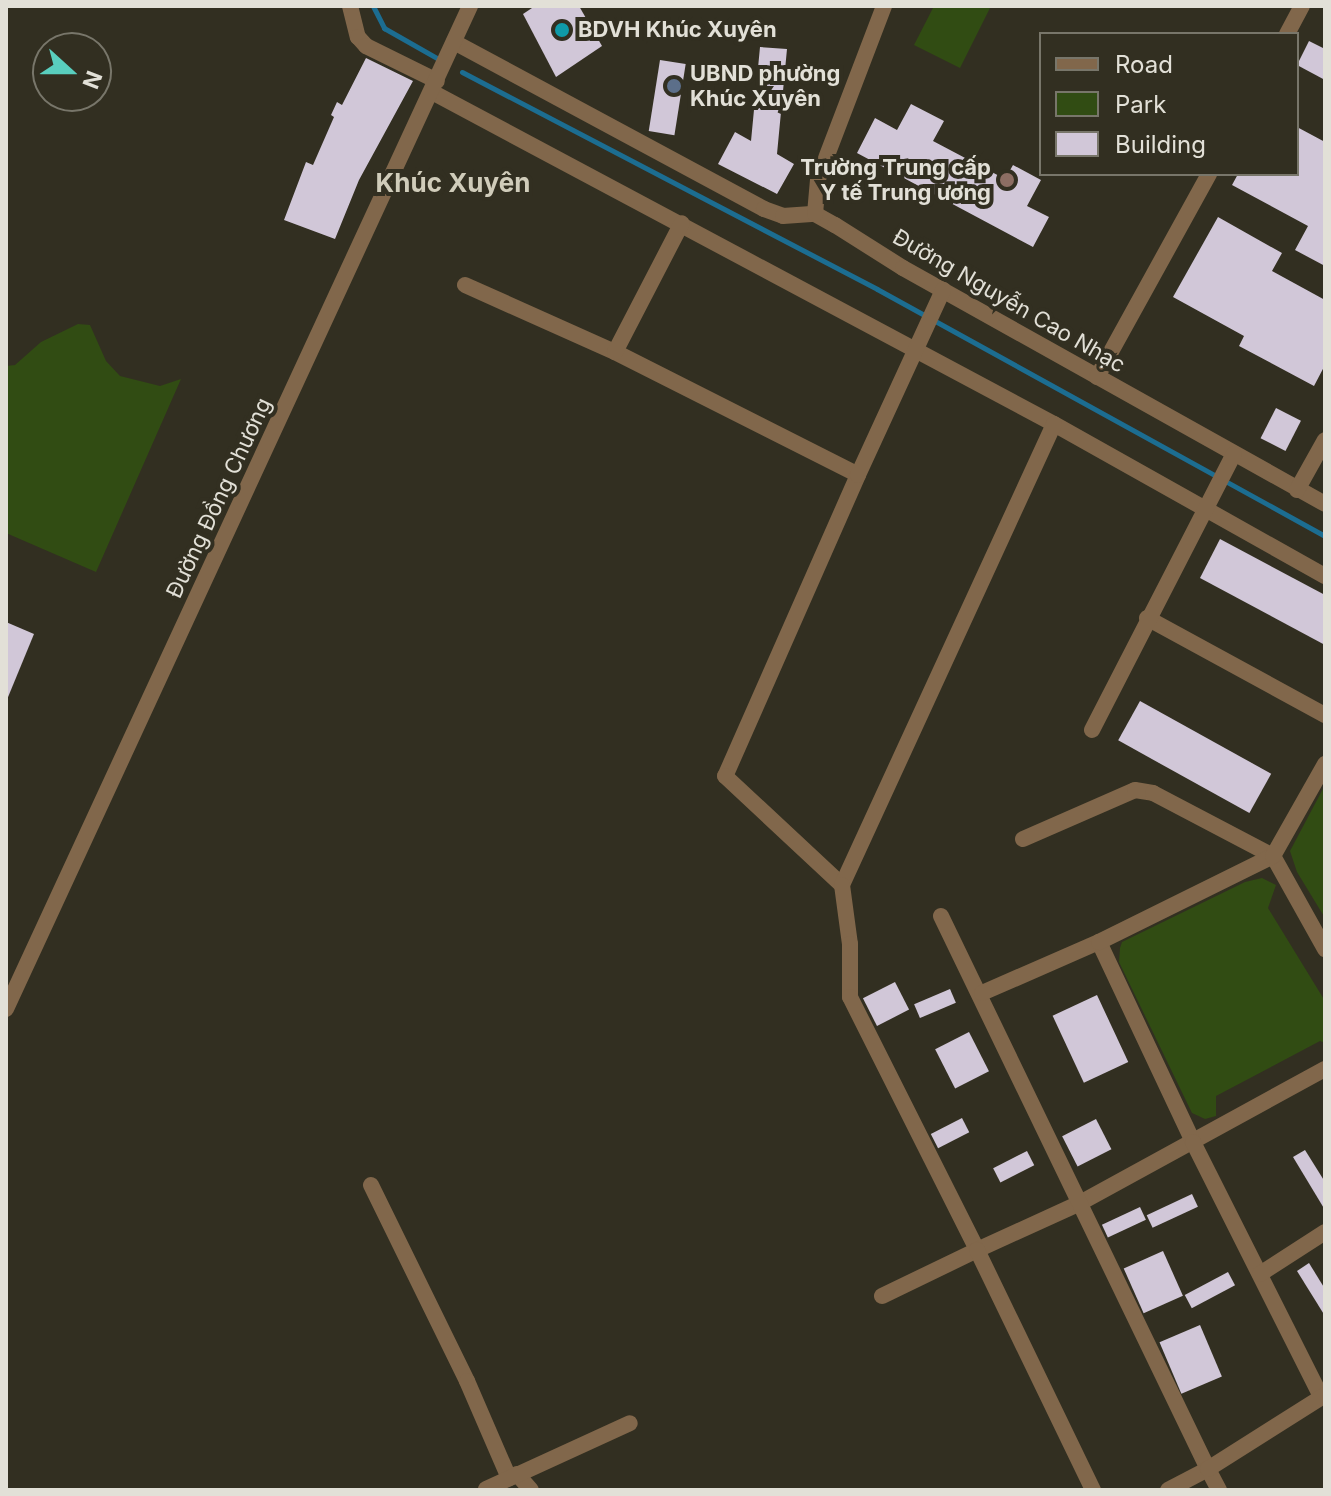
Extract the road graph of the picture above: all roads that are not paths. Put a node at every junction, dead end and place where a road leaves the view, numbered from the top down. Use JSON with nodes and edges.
{"nodes":[{"id":1,"x":350,"y":6,"type":"edge"},
{"id":2,"x":470,"y":6,"type":"edge"},
{"id":3,"x":884,"y":6,"type":"edge"},
{"id":4,"x":1302,"y":6,"type":"edge"},
{"id":5,"x":1288,"y":32,"type":"edge"},
{"id":6,"x":451,"y":49,"type":"junction"},
{"id":7,"x":436,"y":82,"type":"junction"},
{"id":8,"x":1208,"y":176,"type":"edge"},
{"id":9,"x":815,"y":214,"type":"junction"},
{"id":10,"x":682,"y":223,"type":"junction"},
{"id":11,"x":465,"y":285,"type":"dead end"},
{"id":12,"x":940,"y":296,"type":"junction"},
{"id":13,"x":917,"y":344,"type":"junction"},
{"id":14,"x":615,"y":352,"type":"junction"},
{"id":15,"x":1097,"y":377,"type":"junction"},
{"id":16,"x":1054,"y":424,"type":"junction"},
{"id":17,"x":1325,"y":440,"type":"edge"},
{"id":18,"x":1230,"y":460,"type":"junction"},
{"id":19,"x":858,"y":475,"type":"junction"},
{"id":20,"x":1297,"y":490,"type":"junction"},
{"id":21,"x":1207,"y":503,"type":"junction"},
{"id":22,"x":1325,"y":504,"type":"edge"},
{"id":23,"x":1325,"y":576,"type":"edge"},
{"id":24,"x":1147,"y":618,"type":"junction"},
{"id":25,"x":1325,"y":715,"type":"edge"},
{"id":26,"x":1092,"y":730,"type":"dead end"},
{"id":27,"x":1325,"y":764,"type":"edge"},
{"id":28,"x":1023,"y":839,"type":"dead end"},
{"id":29,"x":1273,"y":856,"type":"junction"},
{"id":30,"x":842,"y":885,"type":"junction"},
{"id":31,"x":941,"y":916,"type":"dead end"},
{"id":32,"x":1099,"y":942,"type":"junction"},
{"id":33,"x":1325,"y":949,"type":"edge"},
{"id":34,"x":982,"y":993,"type":"junction"},
{"id":35,"x":6,"y":1009,"type":"edge"},
{"id":36,"x":1325,"y":1069,"type":"edge"},
{"id":37,"x":1193,"y":1142,"type":"junction"},
{"id":38,"x":371,"y":1185,"type":"dead end"},
{"id":39,"x":1080,"y":1203,"type":"junction"},
{"id":40,"x":1325,"y":1232,"type":"edge"},
{"id":41,"x":977,"y":1250,"type":"junction"},
{"id":42,"x":1260,"y":1274,"type":"junction"},
{"id":43,"x":882,"y":1296,"type":"dead end"},
{"id":44,"x":1323,"y":1396,"type":"edge"},
{"id":45,"x":630,"y":1423,"type":"dead end"},
{"id":46,"x":1208,"y":1469,"type":"junction"},
{"id":47,"x":513,"y":1476,"type":"junction"},
{"id":48,"x":486,"y":1489,"type":"edge"},
{"id":49,"x":531,"y":1490,"type":"edge"},
{"id":50,"x":1093,"y":1490,"type":"edge"},
{"id":51,"x":1168,"y":1490,"type":"edge"},
{"id":52,"x":1219,"y":1490,"type":"edge"}],
"edges":[{"from":1,"to":7,"type":"street"},
{"from":2,"to":6,"type":"street","name":"Đường Đồng Chương"},
{"from":3,"to":9,"type":"street"},
{"from":4,"to":5,"type":"street"},
{"from":6,"to":7,"type":"street","name":"Đường Đồng Chương"},
{"from":6,"to":9,"type":"street","name":"Đường Nguyễn Cao Nhạc"},
{"from":7,"to":10,"type":"street"},
{"from":7,"to":35,"type":"street","name":"Đường Đồng Chương"},
{"from":8,"to":15,"type":"street"},
{"from":9,"to":12,"type":"street","name":"Đường Nguyễn Cao Nhạc"},
{"from":10,"to":13,"type":"street"},
{"from":10,"to":14,"type":"street"},
{"from":11,"to":14,"type":"street"},
{"from":12,"to":13,"type":"street"},
{"from":12,"to":15,"type":"street","name":"Đường Nguyễn Cao Nhạc"},
{"from":13,"to":16,"type":"street"},
{"from":13,"to":19,"type":"street"},
{"from":14,"to":19,"type":"street"},
{"from":15,"to":18,"type":"street","name":"Đường Nguyễn Cao Nhạc"},
{"from":16,"to":21,"type":"street"},
{"from":16,"to":30,"type":"street"},
{"from":17,"to":20,"type":"street"},
{"from":18,"to":20,"type":"street","name":"Đường Nguyễn Cao Nhạc"},
{"from":18,"to":21,"type":"street"},
{"from":19,"to":30,"type":"street"},
{"from":20,"to":22,"type":"street","name":"Đường Nguyễn Cao Nhạc"},
{"from":21,"to":23,"type":"street"},
{"from":21,"to":24,"type":"street"},
{"from":24,"to":25,"type":"street"},
{"from":24,"to":26,"type":"street"},
{"from":27,"to":29,"type":"street"},
{"from":28,"to":29,"type":"street"},
{"from":29,"to":32,"type":"street"},
{"from":29,"to":33,"type":"street"},
{"from":30,"to":41,"type":"street"},
{"from":31,"to":34,"type":"street"},
{"from":32,"to":34,"type":"street"},
{"from":32,"to":37,"type":"street"},
{"from":34,"to":39,"type":"street"},
{"from":36,"to":37,"type":"street"},
{"from":37,"to":39,"type":"street"},
{"from":37,"to":42,"type":"street"},
{"from":38,"to":47,"type":"street"},
{"from":39,"to":41,"type":"street"},
{"from":39,"to":46,"type":"street"},
{"from":40,"to":42,"type":"street"},
{"from":41,"to":43,"type":"street"},
{"from":41,"to":50,"type":"street"},
{"from":42,"to":44,"type":"street"},
{"from":44,"to":46,"type":"street"},
{"from":45,"to":47,"type":"street"},
{"from":46,"to":51,"type":"street"},
{"from":46,"to":52,"type":"street"},
{"from":47,"to":48,"type":"street"},
{"from":47,"to":49,"type":"street"}]}
